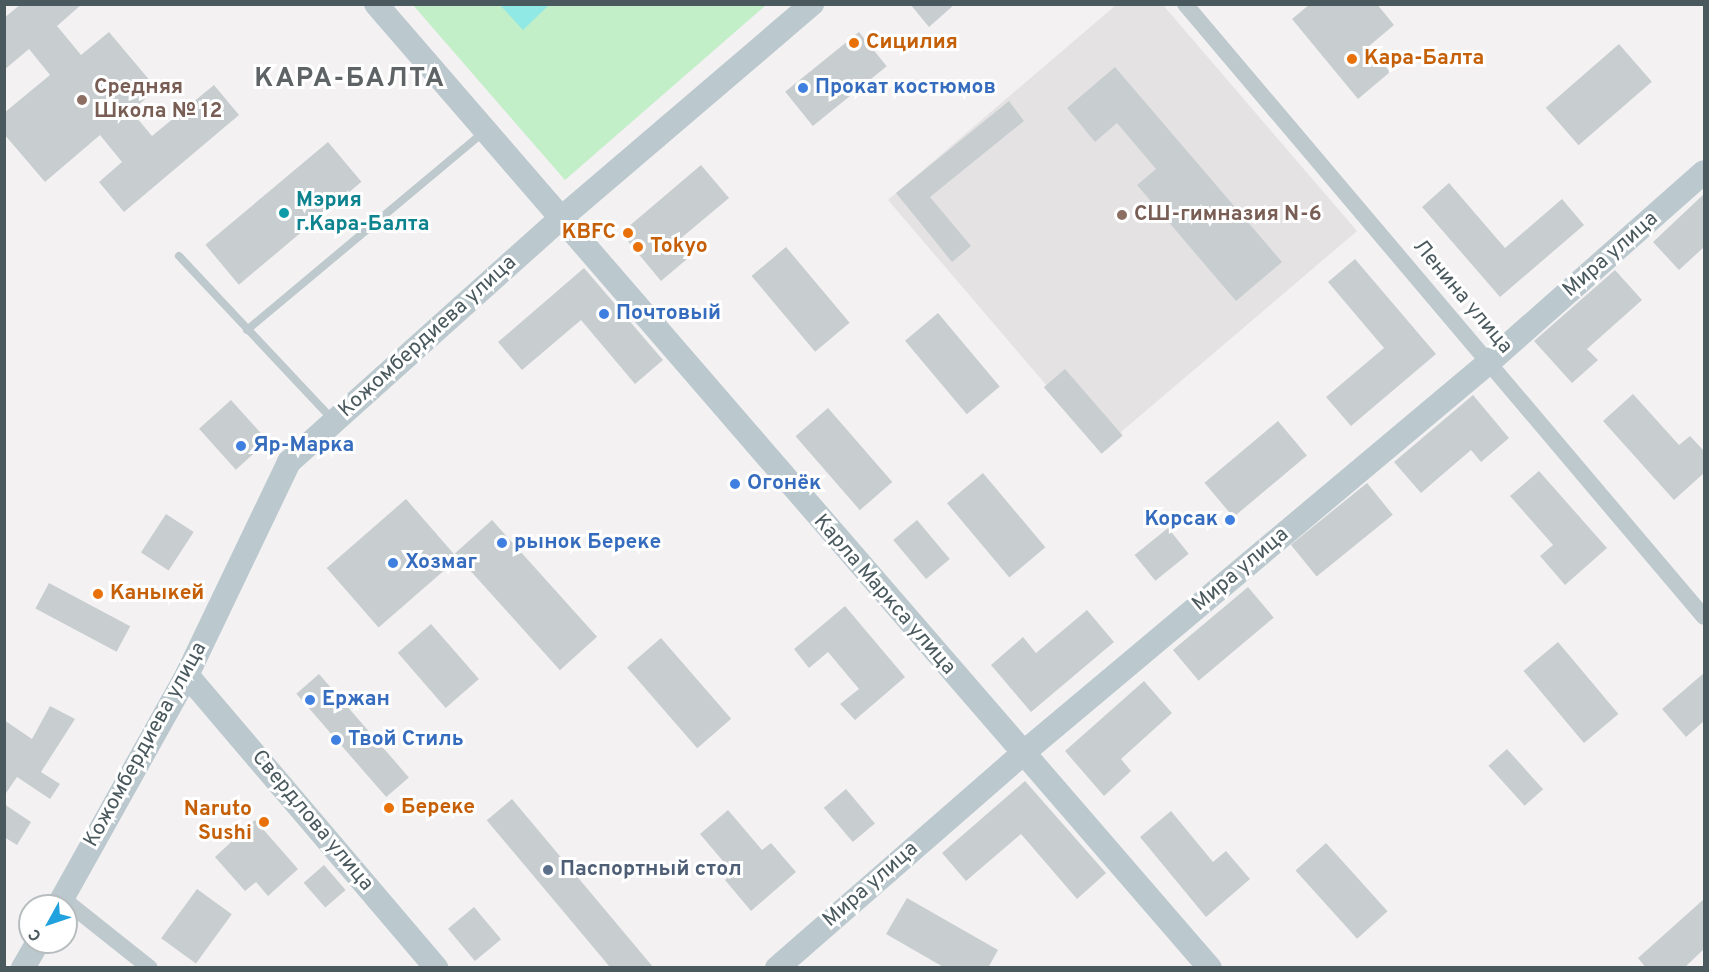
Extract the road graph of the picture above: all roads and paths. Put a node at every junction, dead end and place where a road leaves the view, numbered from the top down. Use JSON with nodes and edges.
{"nodes":[{"id":1,"x":376,"y":4,"type":"edge"},
{"id":2,"x":812,"y":4,"type":"edge"},
{"id":3,"x":1185,"y":4,"type":"edge"},
{"id":4,"x":485,"y":132,"type":"junction"},
{"id":5,"x":1704,"y":172,"type":"edge"},
{"id":6,"x":559,"y":220,"type":"junction"},
{"id":7,"x":179,"y":256,"type":"dead end"},
{"id":8,"x":247,"y":330,"type":"junction"},
{"id":9,"x":1488,"y":363,"type":"junction"},
{"id":10,"x":335,"y":422,"type":"junction"},
{"id":11,"x":1704,"y":617,"type":"edge"},
{"id":12,"x":187,"y":675,"type":"junction"},
{"id":13,"x":1022,"y":754,"type":"junction"},
{"id":14,"x":64,"y":894,"type":"edge"},
{"id":15,"x":78,"y":915,"type":"edge"},
{"id":16,"x":31,"y":954,"type":"edge"},
{"id":17,"x":23,"y":968,"type":"edge"},
{"id":18,"x":150,"y":968,"type":"edge"},
{"id":19,"x":436,"y":968,"type":"edge"},
{"id":20,"x":777,"y":968,"type":"edge"},
{"id":21,"x":1210,"y":968,"type":"edge"}],
"edges":[{"from":1,"to":4,"type":"street","name":"Карла Маркса улица"},
{"from":2,"to":6,"type":"street","name":"Кожомбердиева улица"},
{"from":3,"to":9,"type":"street","name":"Ленина улица"},
{"from":4,"to":6,"type":"street","name":"Карла Маркса улица"},
{"from":4,"to":8,"type":"lane"},
{"from":5,"to":9,"type":"street","name":"Мира улица"},
{"from":6,"to":10,"type":"street","name":"Кожомбердиева улица"},
{"from":6,"to":13,"type":"street","name":"Карла Маркса улица"},
{"from":7,"to":8,"type":"lane"},
{"from":8,"to":10,"type":"lane"},
{"from":9,"to":11,"type":"street","name":"Ленина улица"},
{"from":9,"to":13,"type":"street","name":"Мира улица"},
{"from":10,"to":12,"type":"street","name":"Кожомбердиева улица"},
{"from":12,"to":14,"type":"street","name":"Кожомбердиева улица"},
{"from":12,"to":19,"type":"street","name":"Свердлова улица"},
{"from":13,"to":20,"type":"street","name":"Мира улица"},
{"from":13,"to":21,"type":"street","name":"Карла Маркса улица"},
{"from":15,"to":18,"type":"street"},
{"from":16,"to":17,"type":"street"}]}
